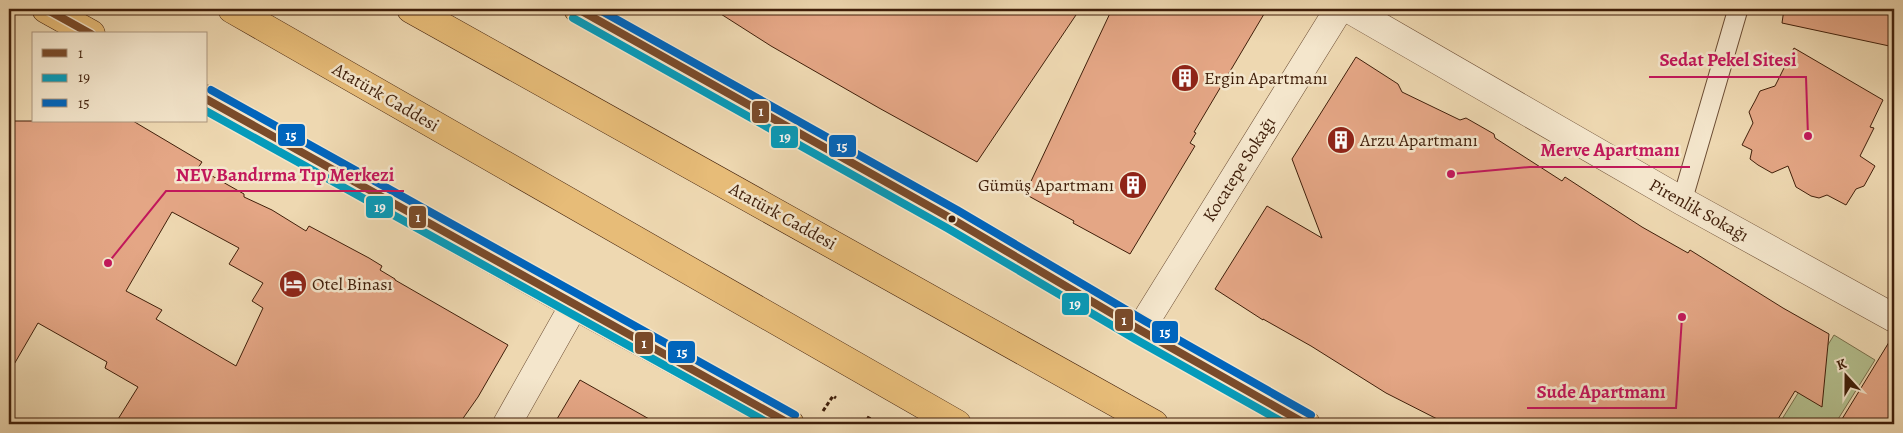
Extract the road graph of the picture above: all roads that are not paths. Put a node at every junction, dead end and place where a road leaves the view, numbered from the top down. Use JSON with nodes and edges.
{"nodes":[{"id":1,"x":46,"y":9,"type":"edge"},
{"id":2,"x":232,"y":9,"type":"edge"},
{"id":3,"x":411,"y":9,"type":"edge"},
{"id":4,"x":578,"y":9,"type":"edge"},
{"id":5,"x":1339,"y":9,"type":"edge"},
{"id":6,"x":1349,"y":9,"type":"edge"},
{"id":7,"x":1738,"y":9,"type":"edge"},
{"id":8,"x":87,"y":32,"type":"edge"},
{"id":9,"x":208,"y":100,"type":"edge"},
{"id":10,"x":1682,"y":201,"type":"junction"},
{"id":11,"x":574,"y":305,"type":"junction"},
{"id":12,"x":1894,"y":318,"type":"edge"},
{"id":13,"x":1140,"y":330,"type":"junction"},
{"id":14,"x":507,"y":424,"type":"edge"},
{"id":15,"x":790,"y":424,"type":"edge"},
{"id":16,"x":957,"y":424,"type":"edge"},
{"id":17,"x":1154,"y":424,"type":"edge"},
{"id":18,"x":1306,"y":424,"type":"edge"}],
"edges":[{"from":1,"to":8,"type":"main road"},
{"from":2,"to":16,"type":"main road","name":"Atatürk Caddesi"},
{"from":3,"to":17,"type":"main road","name":"Atatürk Caddesi"},
{"from":4,"to":13,"type":"main road"},
{"from":5,"to":13,"type":"street","name":"Kocatepe Sokağı"},
{"from":6,"to":10,"type":"street","name":"Pirenlik Sokağı"},
{"from":7,"to":10,"type":"lane"},
{"from":9,"to":11,"type":"main road"},
{"from":10,"to":12,"type":"street","name":"Pirenlik Sokağı"},
{"from":11,"to":14,"type":"street"},
{"from":11,"to":15,"type":"main road"},
{"from":13,"to":18,"type":"main road"}]}
